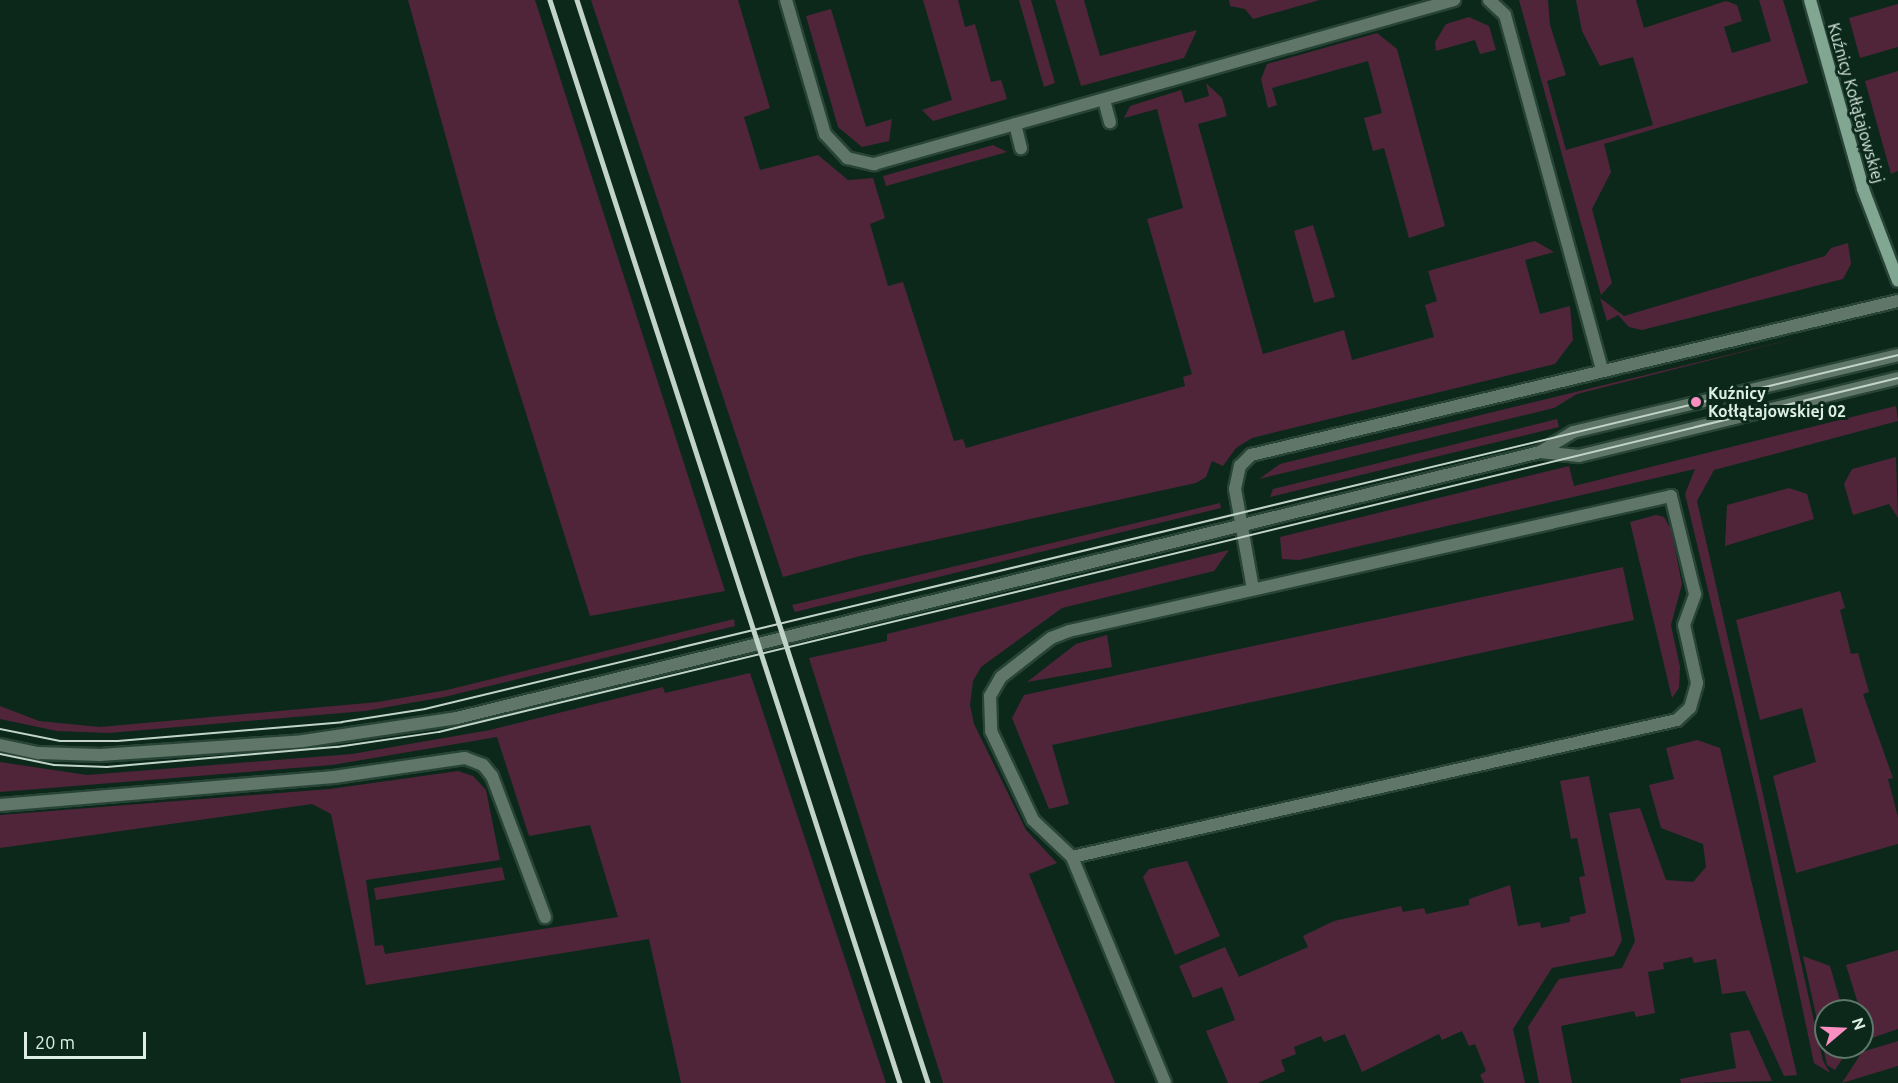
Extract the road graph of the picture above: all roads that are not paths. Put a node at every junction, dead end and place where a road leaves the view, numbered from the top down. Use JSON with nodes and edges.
{"nodes":[{"id":1,"x":786,"y":0,"type":"edge"},
{"id":2,"x":1454,"y":0,"type":"edge"},
{"id":3,"x":1489,"y":0,"type":"edge"},
{"id":4,"x":1810,"y":0,"type":"edge"},
{"id":5,"x":1104,"y":100,"type":"junction"},
{"id":6,"x":1110,"y":122,"type":"dead end"},
{"id":7,"x":1015,"y":124,"type":"junction"},
{"id":8,"x":1021,"y":148,"type":"dead end"},
{"id":9,"x":1898,"y":281,"type":"edge"},
{"id":10,"x":1898,"y":301,"type":"edge"},
{"id":11,"x":1898,"y":355,"type":"edge"},
{"id":12,"x":1602,"y":370,"type":"junction"},
{"id":13,"x":1898,"y":378,"type":"edge"},
{"id":14,"x":1540,"y":452,"type":"junction"},
{"id":15,"x":1240,"y":526,"type":"junction"},
{"id":16,"x":1253,"y":589,"type":"junction"},
{"id":17,"x":0,"y":745,"type":"edge"},
{"id":18,"x":0,"y":805,"type":"edge"},
{"id":19,"x":1072,"y":857,"type":"junction"},
{"id":20,"x":545,"y":917,"type":"dead end"},
{"id":21,"x":1165,"y":1083,"type":"edge"}],
"edges":[{"from":1,"to":7,"type":"lane"},
{"from":2,"to":5,"type":"lane"},
{"from":3,"to":12,"type":"lane"},
{"from":4,"to":9,"type":"street","name":"Kuźnicy Kołłątajowskiej"},
{"from":5,"to":6,"type":"lane"},
{"from":5,"to":7,"type":"lane"},
{"from":7,"to":8,"type":"lane"},
{"from":10,"to":12,"type":"lane"},
{"from":11,"to":14,"type":"lane"},
{"from":12,"to":15,"type":"lane"},
{"from":13,"to":14,"type":"lane"},
{"from":14,"to":15,"type":"lane"},
{"from":15,"to":16,"type":"lane"},
{"from":15,"to":17,"type":"lane"},
{"from":16,"to":19,"type":"lane"},
{"from":16,"to":19,"type":"lane"},
{"from":18,"to":20,"type":"lane"},
{"from":19,"to":21,"type":"lane"}]}
